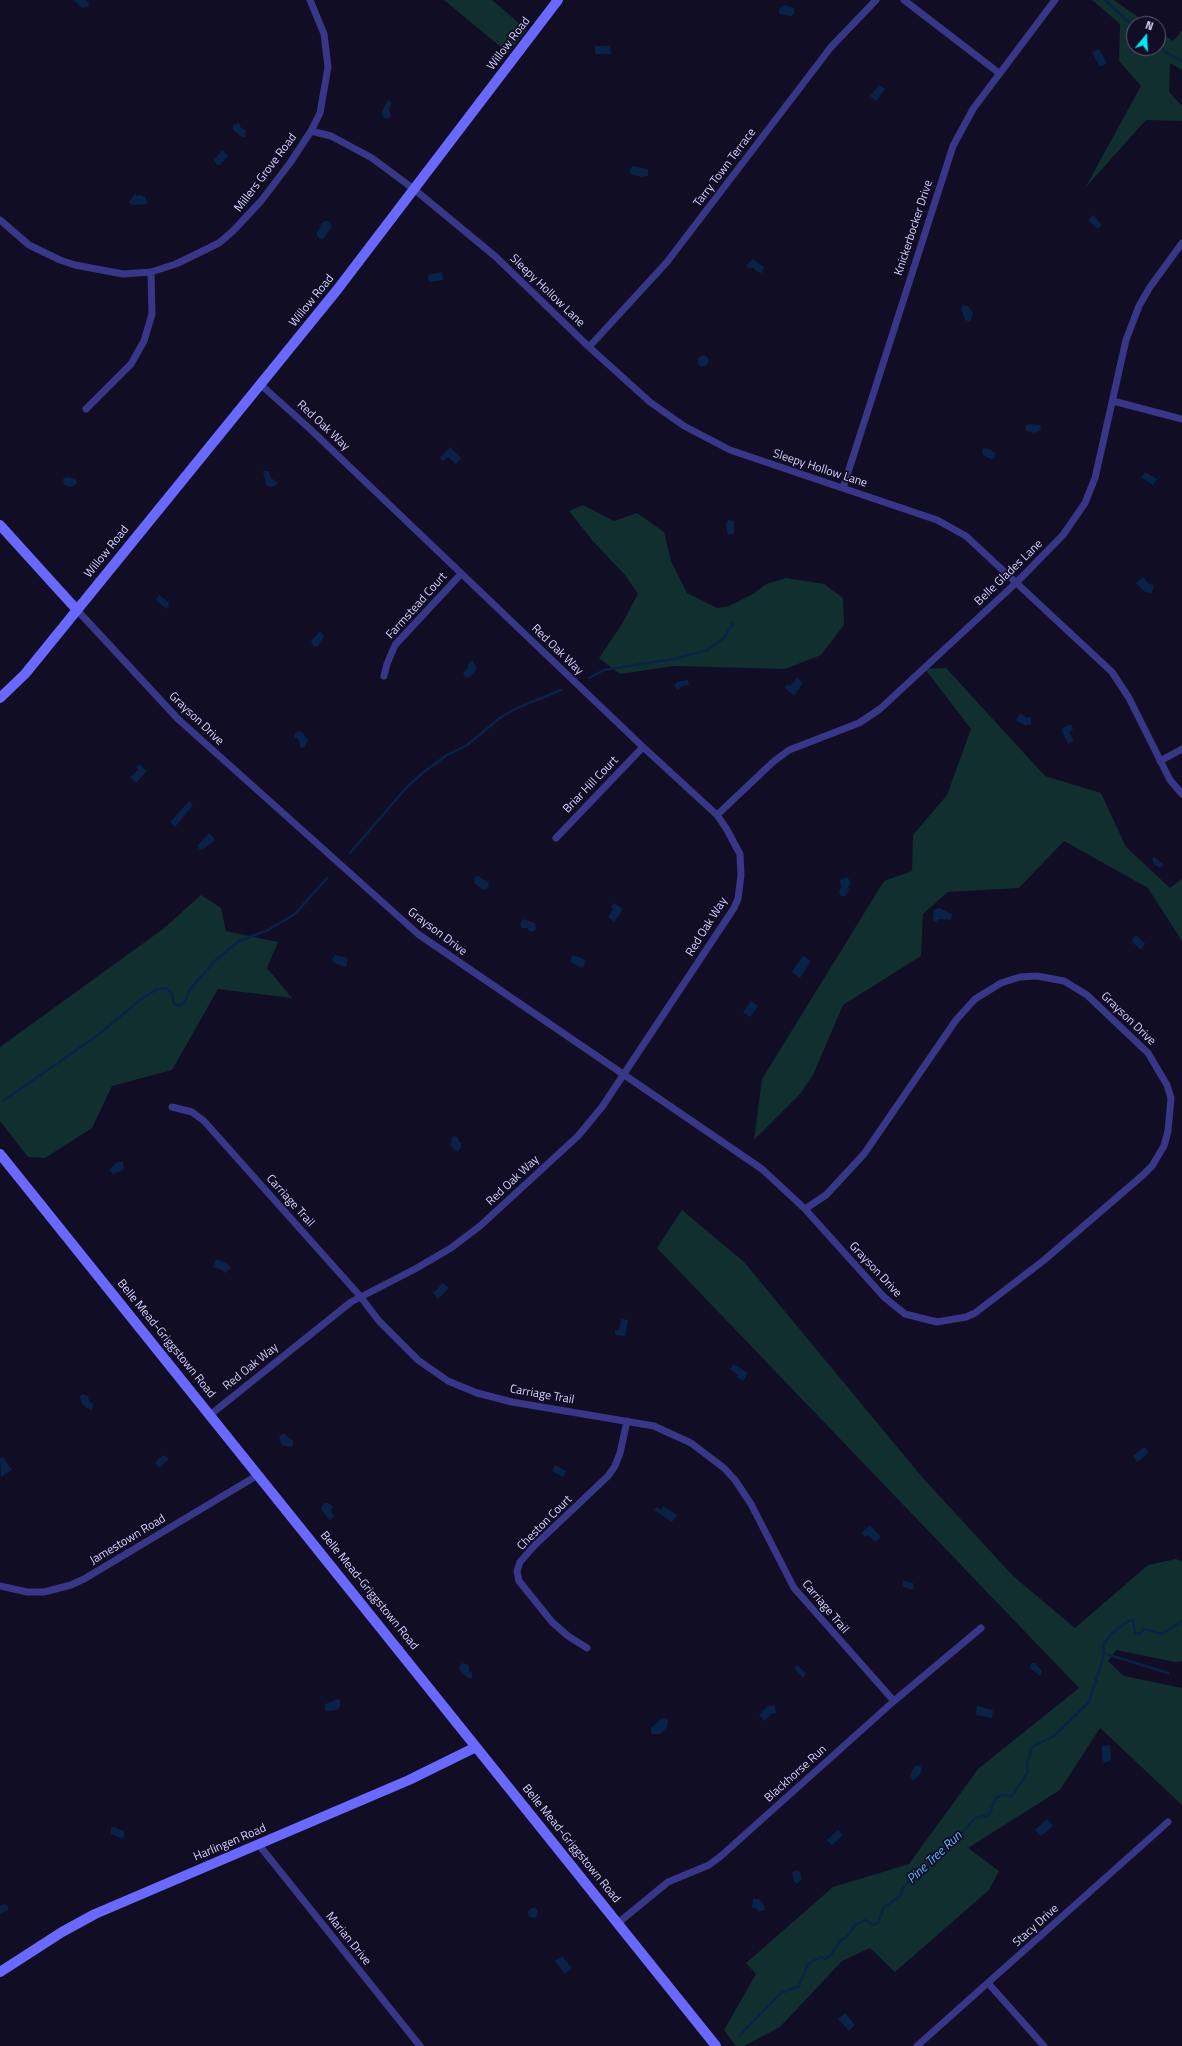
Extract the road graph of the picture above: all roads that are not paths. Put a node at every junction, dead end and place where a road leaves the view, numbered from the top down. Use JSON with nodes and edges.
{"nodes":[{"id":1,"x":310,"y":0,"type":"edge"},
{"id":2,"x":558,"y":0,"type":"edge"},
{"id":3,"x":876,"y":0,"type":"edge"},
{"id":4,"x":904,"y":0,"type":"edge"},
{"id":5,"x":1055,"y":0,"type":"edge"},
{"id":6,"x":999,"y":73,"type":"junction"},
{"id":7,"x":311,"y":131,"type":"junction"},
{"id":8,"x":415,"y":190,"type":"junction"},
{"id":9,"x":0,"y":220,"type":"edge"},
{"id":10,"x":1182,"y":243,"type":"edge"},
{"id":11,"x":151,"y":272,"type":"junction"},
{"id":12,"x":589,"y":347,"type":"junction"},
{"id":13,"x":261,"y":385,"type":"junction"},
{"id":14,"x":1113,"y":401,"type":"junction"},
{"id":15,"x":86,"y":409,"type":"dead end"},
{"id":16,"x":1182,"y":419,"type":"edge"},
{"id":17,"x":843,"y":488,"type":"junction"},
{"id":18,"x":0,"y":525,"type":"edge"},
{"id":19,"x":461,"y":574,"type":"junction"},
{"id":20,"x":1017,"y":582,"type":"junction"},
{"id":21,"x":77,"y":610,"type":"junction"},
{"id":22,"x":384,"y":676,"type":"dead end"},
{"id":23,"x":0,"y":698,"type":"edge"},
{"id":24,"x":643,"y":747,"type":"junction"},
{"id":25,"x":1182,"y":748,"type":"edge"},
{"id":26,"x":1160,"y":761,"type":"junction"},
{"id":27,"x":1182,"y":794,"type":"edge"},
{"id":28,"x":717,"y":815,"type":"junction"},
{"id":29,"x":556,"y":838,"type":"dead end"},
{"id":30,"x":623,"y":1074,"type":"junction"},
{"id":31,"x":172,"y":1107,"type":"dead end"},
{"id":32,"x":0,"y":1154,"type":"edge"},
{"id":33,"x":805,"y":1209,"type":"junction"},
{"id":34,"x":360,"y":1296,"type":"junction"},
{"id":35,"x":210,"y":1414,"type":"junction"},
{"id":36,"x":627,"y":1421,"type":"junction"},
{"id":37,"x":258,"y":1475,"type":"junction"},
{"id":38,"x":0,"y":1586,"type":"edge"},
{"id":39,"x":981,"y":1628,"type":"dead end"},
{"id":40,"x":587,"y":1648,"type":"dead end"},
{"id":41,"x":894,"y":1701,"type":"junction"},
{"id":42,"x":476,"y":1747,"type":"junction"},
{"id":43,"x":1168,"y":1822,"type":"dead end"},
{"id":44,"x":259,"y":1845,"type":"junction"},
{"id":45,"x":618,"y":1923,"type":"junction"},
{"id":46,"x":0,"y":1972,"type":"edge"},
{"id":47,"x":988,"y":1983,"type":"junction"},
{"id":48,"x":420,"y":2046,"type":"edge"},
{"id":49,"x":716,"y":2046,"type":"edge"},
{"id":50,"x":917,"y":2046,"type":"edge"},
{"id":51,"x":1044,"y":2046,"type":"edge"}],
"edges":[{"from":1,"to":7,"type":"street","name":"Millers Grove Road"},
{"from":2,"to":8,"type":"street","name":"Willow Road"},
{"from":3,"to":12,"type":"street","name":"Tarry Town Terrace"},
{"from":4,"to":6,"type":"street"},
{"from":5,"to":6,"type":"street","name":"Knickerbocker Drive"},
{"from":6,"to":17,"type":"street","name":"Knickerbocker Drive"},
{"from":7,"to":8,"type":"street","name":"Millers Grove Road"},
{"from":7,"to":11,"type":"street","name":"Millers Grove Road"},
{"from":8,"to":12,"type":"street","name":"Sleepy Hollow Lane"},
{"from":8,"to":13,"type":"street","name":"Willow Road"},
{"from":9,"to":11,"type":"street","name":"Millers Grove Road"},
{"from":10,"to":14,"type":"street","name":"Belle Glades Lane"},
{"from":11,"to":15,"type":"street"},
{"from":12,"to":17,"type":"street","name":"Sleepy Hollow Lane"},
{"from":13,"to":19,"type":"street","name":"Red Oak Way"},
{"from":13,"to":21,"type":"street","name":"Willow Road"},
{"from":14,"to":16,"type":"street"},
{"from":14,"to":20,"type":"street","name":"Belle Glades Lane"},
{"from":17,"to":20,"type":"street","name":"Sleepy Hollow Lane"},
{"from":18,"to":21,"type":"street"},
{"from":19,"to":22,"type":"street","name":"Farmstead Court"},
{"from":19,"to":24,"type":"street","name":"Red Oak Way"},
{"from":20,"to":26,"type":"street","name":"Sleepy Hollow Lane"},
{"from":20,"to":28,"type":"street","name":"Belle Glades Lane"},
{"from":21,"to":23,"type":"street"},
{"from":21,"to":30,"type":"street","name":"Grayson Drive"},
{"from":24,"to":28,"type":"street","name":"Red Oak Way"},
{"from":24,"to":29,"type":"street","name":"Briar Hill Court"},
{"from":25,"to":26,"type":"street"},
{"from":26,"to":27,"type":"street","name":"Sleepy Hollow Lane"},
{"from":28,"to":30,"type":"street","name":"Red Oak Way"},
{"from":30,"to":33,"type":"street","name":"Grayson Drive"},
{"from":30,"to":34,"type":"street","name":"Red Oak Way"},
{"from":31,"to":34,"type":"street","name":"Carriage Trail"},
{"from":32,"to":35,"type":"street","name":"Belle Mead-Griggstown Road"},
{"from":33,"to":33,"type":"street","name":"Grayson Drive"},
{"from":34,"to":35,"type":"street","name":"Red Oak Way"},
{"from":34,"to":36,"type":"street","name":"Carriage Trail"},
{"from":35,"to":37,"type":"street","name":"Belle Mead-Griggstown Road"},
{"from":36,"to":40,"type":"street","name":"Cheston Court"},
{"from":36,"to":41,"type":"street","name":"Carriage Trail"},
{"from":37,"to":38,"type":"street","name":"Jamestown Road"},
{"from":37,"to":42,"type":"street","name":"Belle Mead-Griggstown Road"},
{"from":39,"to":41,"type":"street","name":"Blackhorse Run"},
{"from":41,"to":45,"type":"street","name":"Blackhorse Run"},
{"from":42,"to":44,"type":"street","name":"Harlingen Road"},
{"from":42,"to":45,"type":"street","name":"Belle Mead-Griggstown Road"},
{"from":43,"to":47,"type":"street","name":"Stacy Drive"},
{"from":44,"to":46,"type":"street","name":"Harlingen Road"},
{"from":44,"to":48,"type":"street","name":"Marian Drive"},
{"from":45,"to":49,"type":"street","name":"Belle Mead-Griggstown Road"},
{"from":47,"to":50,"type":"street","name":"Stacy Drive"},
{"from":47,"to":51,"type":"street"}]}
